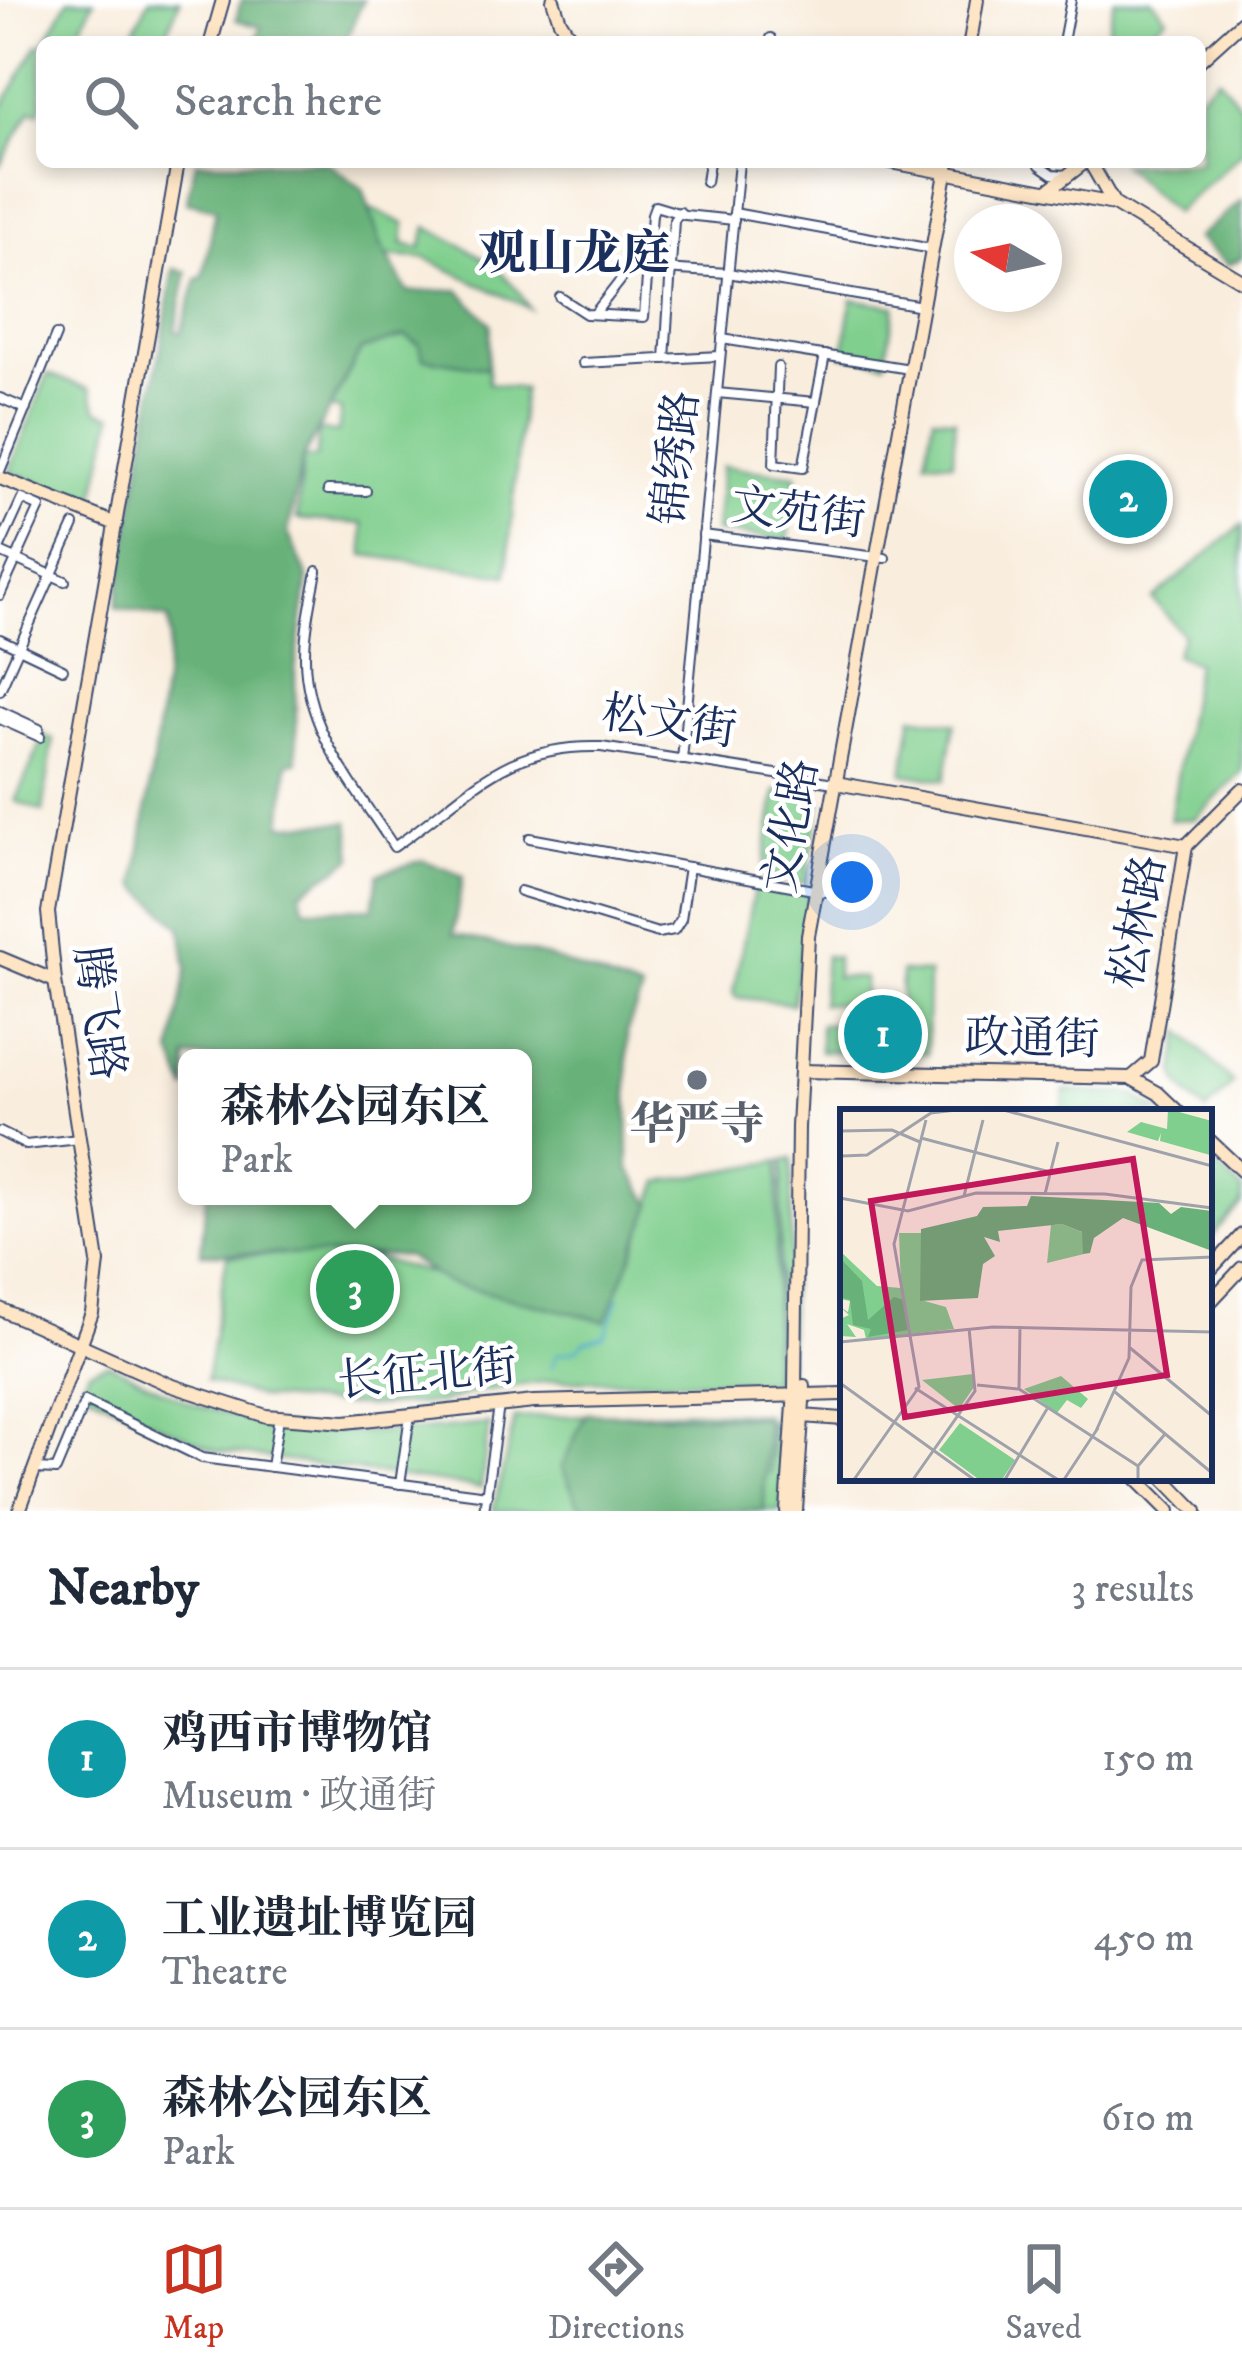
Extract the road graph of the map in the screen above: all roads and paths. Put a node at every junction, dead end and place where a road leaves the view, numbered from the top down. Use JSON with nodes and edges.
{"nodes":[{"id":1,"x":223,"y":0,"type":"edge"},
{"id":2,"x":553,"y":0,"type":"edge"},
{"id":3,"x":981,"y":0,"type":"edge"},
{"id":4,"x":1070,"y":0,"type":"edge"},
{"id":5,"x":1242,"y":22,"type":"edge"},
{"id":6,"x":213,"y":36,"type":"edge"},
{"id":7,"x":569,"y":36,"type":"edge"},
{"id":8,"x":975,"y":36,"type":"edge"},
{"id":9,"x":1064,"y":36,"type":"edge"},
{"id":10,"x":1206,"y":55,"type":"edge"},
{"id":11,"x":177,"y":168,"type":"edge"},
{"id":12,"x":708,"y":168,"type":"edge"},
{"id":13,"x":739,"y":168,"type":"edge"},
{"id":14,"x":951,"y":168,"type":"edge"},
{"id":15,"x":951,"y":168,"type":"edge"},
{"id":16,"x":955,"y":168,"type":"edge"},
{"id":17,"x":1039,"y":168,"type":"edge"},
{"id":18,"x":1045,"y":168,"type":"edge"},
{"id":19,"x":1079,"y":168,"type":"edge"},
{"id":20,"x":1091,"y":168,"type":"edge"},
{"id":21,"x":1069,"y":176,"type":"junction"},
{"id":22,"x":706,"y":182,"type":"dead end"},
{"id":23,"x":1034,"y":188,"type":"junction"},
{"id":24,"x":1049,"y":190,"type":"junction"},
{"id":25,"x":1114,"y":204,"type":"junction"},
{"id":26,"x":680,"y":212,"type":"junction"},
{"id":27,"x":734,"y":216,"type":"junction"},
{"id":28,"x":634,"y":243,"type":"dead end"},
{"id":29,"x":932,"y":249,"type":"junction"},
{"id":30,"x":631,"y":267,"type":"junction"},
{"id":31,"x":648,"y":270,"type":"junction"},
{"id":32,"x":728,"y":273,"type":"junction"},
{"id":33,"x":1242,"y":281,"type":"edge"},
{"id":34,"x":560,"y":297,"type":"dead end"},
{"id":35,"x":922,"y":306,"type":"junction"},
{"id":36,"x":594,"y":314,"type":"junction"},
{"id":37,"x":56,"y":335,"type":"dead end"},
{"id":38,"x":722,"y":339,"type":"junction"},
{"id":39,"x":720,"y":356,"type":"junction"},
{"id":40,"x":825,"y":356,"type":"junction"},
{"id":41,"x":665,"y":359,"type":"junction"},
{"id":42,"x":584,"y":363,"type":"dead end"},
{"id":43,"x":778,"y":368,"type":"dead end"},
{"id":44,"x":911,"y":369,"type":"junction"},
{"id":45,"x":717,"y":393,"type":"junction"},
{"id":46,"x":0,"y":398,"type":"edge"},
{"id":47,"x":777,"y":399,"type":"junction"},
{"id":48,"x":816,"y":402,"type":"junction"},
{"id":49,"x":26,"y":409,"type":"junction"},
{"id":50,"x":0,"y":475,"type":"edge"},
{"id":51,"x":328,"y":490,"type":"dead end"},
{"id":52,"x":366,"y":491,"type":"dead end"},
{"id":53,"x":116,"y":524,"type":"junction"},
{"id":54,"x":74,"y":525,"type":"dead end"},
{"id":55,"x":703,"y":535,"type":"junction"},
{"id":56,"x":0,"y":550,"type":"edge"},
{"id":57,"x":881,"y":557,"type":"junction"},
{"id":58,"x":16,"y":559,"type":"junction"},
{"id":59,"x":317,"y":572,"type":"dead end"},
{"id":60,"x":52,"y":575,"type":"junction"},
{"id":61,"x":65,"y":580,"type":"dead end"},
{"id":62,"x":0,"y":595,"type":"edge"},
{"id":63,"x":0,"y":639,"type":"edge"},
{"id":64,"x":19,"y":648,"type":"junction"},
{"id":65,"x":63,"y":669,"type":"dead end"},
{"id":66,"x":0,"y":690,"type":"edge"},
{"id":67,"x":0,"y":715,"type":"edge"},
{"id":68,"x":40,"y":733,"type":"dead end"},
{"id":69,"x":682,"y":760,"type":"junction"},
{"id":70,"x":840,"y":784,"type":"junction"},
{"id":71,"x":1242,"y":790,"type":"edge"},
{"id":72,"x":530,"y":838,"type":"dead end"},
{"id":73,"x":1186,"y":846,"type":"junction"},
{"id":74,"x":689,"y":867,"type":"junction"},
{"id":75,"x":520,"y":891,"type":"dead end"},
{"id":76,"x":820,"y":891,"type":"junction"},
{"id":77,"x":0,"y":958,"type":"edge"},
{"id":78,"x":55,"y":981,"type":"junction"},
{"id":79,"x":1150,"y":1060,"type":"junction"},
{"id":80,"x":806,"y":1071,"type":"junction"},
{"id":81,"x":1131,"y":1078,"type":"junction"},
{"id":82,"x":1158,"y":1093,"type":"junction"},
{"id":83,"x":1175,"y":1109,"type":"edge"},
{"id":84,"x":0,"y":1132,"type":"edge"},
{"id":85,"x":80,"y":1139,"type":"junction"},
{"id":86,"x":1212,"y":1143,"type":"edge"},
{"id":87,"x":1242,"y":1171,"type":"edge"},
{"id":88,"x":1242,"y":1235,"type":"edge"},
{"id":89,"x":1212,"y":1268,"type":"edge"},
{"id":90,"x":1242,"y":1268,"type":"edge"},
{"id":91,"x":1212,"y":1301,"type":"edge"},
{"id":92,"x":0,"y":1309,"type":"edge"},
{"id":93,"x":79,"y":1344,"type":"junction"},
{"id":94,"x":799,"y":1393,"type":"junction"},
{"id":95,"x":840,"y":1394,"type":"edge"},
{"id":96,"x":499,"y":1406,"type":"junction"},
{"id":97,"x":410,"y":1415,"type":"junction"},
{"id":98,"x":802,"y":1416,"type":"junction"},
{"id":99,"x":279,"y":1417,"type":"junction"},
{"id":100,"x":840,"y":1418,"type":"edge"},
{"id":101,"x":271,"y":1467,"type":"junction"},
{"id":102,"x":34,"y":1469,"type":"junction"},
{"id":103,"x":1139,"y":1481,"type":"edge"},
{"id":104,"x":1167,"y":1481,"type":"edge"},
{"id":105,"x":400,"y":1484,"type":"junction"},
{"id":106,"x":487,"y":1495,"type":"junction"},
{"id":107,"x":19,"y":1511,"type":"edge"},
{"id":108,"x":484,"y":1511,"type":"edge"},
{"id":109,"x":791,"y":1511,"type":"edge"},
{"id":110,"x":1169,"y":1511,"type":"edge"},
{"id":111,"x":1196,"y":1511,"type":"edge"}],
"edges":[{"from":1,"to":6,"type":"street"},
{"from":2,"to":7,"type":"street"},
{"from":3,"to":8,"type":"street"},
{"from":4,"to":9,"type":"street"},
{"from":5,"to":10,"type":"street"},
{"from":11,"to":53,"type":"street","name":"腾飞路"},
{"from":12,"to":22,"type":"street"},
{"from":13,"to":27,"type":"street","name":"锦绣路"},
{"from":14,"to":29,"type":"street","name":"文化路"},
{"from":15,"to":57,"type":"street","name":"文化路"},
{"from":16,"to":23,"type":"street"},
{"from":17,"to":23,"type":"street"},
{"from":18,"to":21,"type":"street"},
{"from":19,"to":21,"type":"street"},
{"from":20,"to":25,"type":"street"},
{"from":21,"to":24,"type":"street"},
{"from":23,"to":24,"type":"street"},
{"from":24,"to":25,"type":"street"},
{"from":25,"to":33,"type":"street"},
{"from":26,"to":27,"type":"street"},
{"from":26,"to":31,"type":"street"},
{"from":26,"to":41,"type":"street"},
{"from":27,"to":29,"type":"street"},
{"from":27,"to":32,"type":"street","name":"锦绣路"},
{"from":28,"to":30,"type":"street"},
{"from":29,"to":35,"type":"street","name":"文化路"},
{"from":30,"to":31,"type":"street"},
{"from":30,"to":36,"type":"street"},
{"from":31,"to":32,"type":"street"},
{"from":31,"to":36,"type":"street"},
{"from":32,"to":35,"type":"street"},
{"from":32,"to":38,"type":"street","name":"锦绣路"},
{"from":34,"to":36,"type":"street"},
{"from":35,"to":44,"type":"street","name":"文化路"},
{"from":37,"to":49,"type":"street"},
{"from":38,"to":39,"type":"street","name":"锦绣路"},
{"from":38,"to":40,"type":"street"},
{"from":39,"to":41,"type":"street"},
{"from":39,"to":45,"type":"street","name":"锦绣路"},
{"from":40,"to":44,"type":"street"},
{"from":40,"to":48,"type":"street"},
{"from":41,"to":42,"type":"street"},
{"from":43,"to":47,"type":"street"},
{"from":44,"to":57,"type":"street","name":"文化路"},
{"from":45,"to":47,"type":"street"},
{"from":45,"to":55,"type":"street","name":"锦绣路"},
{"from":46,"to":49,"type":"street"},
{"from":47,"to":48,"type":"street"},
{"from":47,"to":48,"type":"street"},
{"from":49,"to":50,"type":"street"},
{"from":50,"to":53,"type":"street"},
{"from":51,"to":52,"type":"street"},
{"from":53,"to":78,"type":"street","name":"腾飞路"},
{"from":54,"to":60,"type":"street"},
{"from":55,"to":57,"type":"street","name":"文苑街"},
{"from":55,"to":69,"type":"street","name":"锦绣路"},
{"from":56,"to":58,"type":"street"},
{"from":56,"to":58,"type":"street"},
{"from":57,"to":70,"type":"street","name":"文化路"},
{"from":58,"to":60,"type":"street"},
{"from":58,"to":62,"type":"street"},
{"from":59,"to":69,"type":"street","name":"松文街"},
{"from":60,"to":61,"type":"street"},
{"from":60,"to":64,"type":"street"},
{"from":63,"to":64,"type":"street"},
{"from":64,"to":65,"type":"street"},
{"from":64,"to":66,"type":"street"},
{"from":67,"to":68,"type":"street"},
{"from":69,"to":70,"type":"street","name":"松文街"},
{"from":70,"to":73,"type":"street","name":"松文街"},
{"from":70,"to":76,"type":"street","name":"文化路"},
{"from":71,"to":73,"type":"street","name":"松林路"},
{"from":72,"to":74,"type":"street"},
{"from":73,"to":79,"type":"street","name":"松林路"},
{"from":74,"to":75,"type":"street"},
{"from":74,"to":76,"type":"street"},
{"from":76,"to":80,"type":"street","name":"文化路"},
{"from":77,"to":78,"type":"street"},
{"from":78,"to":85,"type":"street","name":"腾飞路"},
{"from":79,"to":81,"type":"street","name":"松林路"},
{"from":79,"to":82,"type":"street"},
{"from":80,"to":81,"type":"street","name":"政通街"},
{"from":80,"to":94,"type":"street","name":"文化路"},
{"from":81,"to":82,"type":"street","name":"政通街"},
{"from":82,"to":83,"type":"street","name":"政通街"},
{"from":84,"to":85,"type":"street"},
{"from":85,"to":93,"type":"street","name":"腾飞路"},
{"from":86,"to":87,"type":"street"},
{"from":88,"to":89,"type":"street"},
{"from":90,"to":91,"type":"street"},
{"from":92,"to":93,"type":"street","name":"长征北街"},
{"from":93,"to":99,"type":"street","name":"长征北街"},
{"from":93,"to":102,"type":"street","name":"腾飞路"},
{"from":94,"to":95,"type":"street","name":"长征北街"},
{"from":94,"to":96,"type":"street","name":"长征北街"},
{"from":94,"to":98,"type":"street","name":"文化路"},
{"from":94,"to":109,"type":"street","name":"文化路"},
{"from":96,"to":97,"type":"street","name":"长征北街"},
{"from":96,"to":106,"type":"street"},
{"from":97,"to":99,"type":"street","name":"长征北街"},
{"from":97,"to":105,"type":"street"},
{"from":98,"to":100,"type":"street"},
{"from":98,"to":109,"type":"street","name":"文化路"},
{"from":99,"to":101,"type":"street"},
{"from":101,"to":102,"type":"street"},
{"from":101,"to":105,"type":"street"},
{"from":102,"to":107,"type":"street","name":"腾飞路"},
{"from":103,"to":110,"type":"street"},
{"from":104,"to":111,"type":"street"},
{"from":105,"to":106,"type":"street"},
{"from":106,"to":108,"type":"street"}]}
